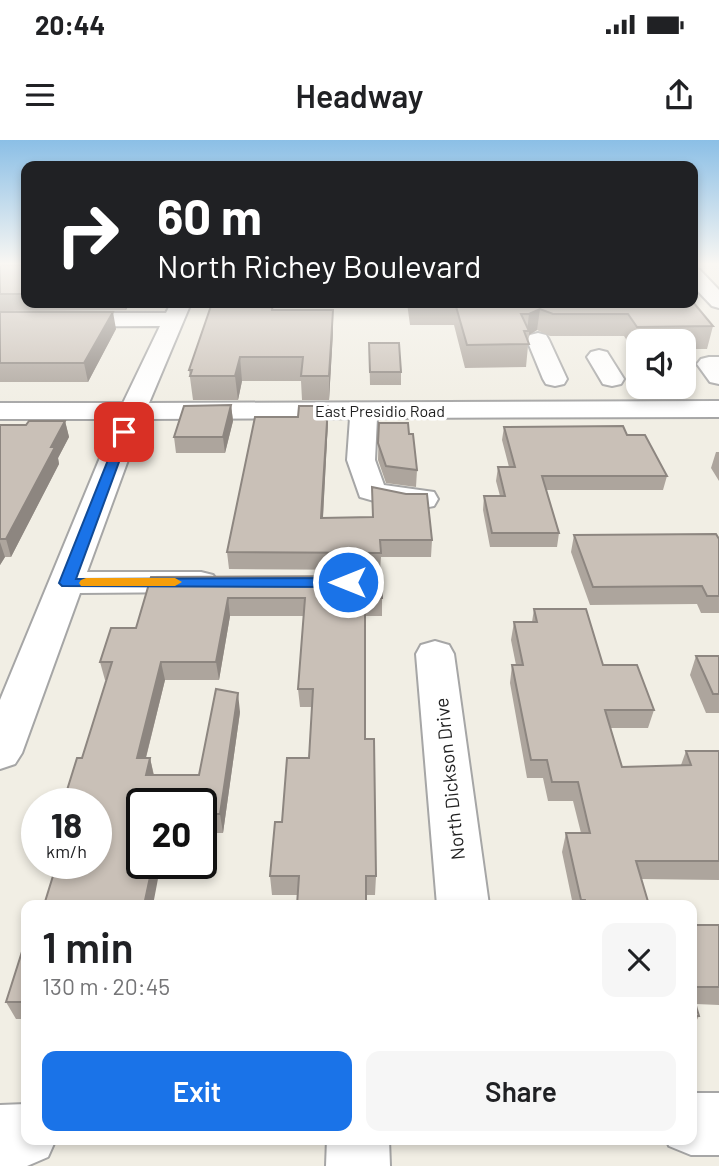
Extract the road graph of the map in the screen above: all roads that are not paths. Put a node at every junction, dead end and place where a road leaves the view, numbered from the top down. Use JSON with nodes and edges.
{"nodes":[{"id":1,"x":141,"y":313,"type":"edge"},
{"id":2,"x":177,"y":313,"type":"edge"},
{"id":3,"x":0,"y":320,"type":"edge"},
{"id":4,"x":538,"y":340,"type":"dead end"},
{"id":5,"x":599,"y":357,"type":"dead end"},
{"id":6,"x":555,"y":379,"type":"dead end"},
{"id":7,"x":612,"y":379,"type":"dead end"},
{"id":8,"x":0,"y":388,"type":"edge"},
{"id":9,"x":96,"y":388,"type":"dead end"},
{"id":10,"x":719,"y":409,"type":"edge"},
{"id":11,"x":133,"y":410,"type":"junction"},
{"id":12,"x":364,"y":410,"type":"junction"},
{"id":13,"x":0,"y":411,"type":"edge"},
{"id":14,"x":423,"y":499,"type":"edge"},
{"id":15,"x":237,"y":582,"type":"edge"},
{"id":16,"x":67,"y":583,"type":"junction"},
{"id":17,"x":435,"y":654,"type":"dead end"},
{"id":18,"x":0,"y":753,"type":"edge"},
{"id":19,"x":462,"y":900,"type":"edge"},
{"id":20,"x":697,"y":1124,"type":"edge"},
{"id":21,"x":719,"y":1124,"type":"edge"},
{"id":22,"x":21,"y":1135,"type":"edge"},
{"id":23,"x":0,"y":1136,"type":"edge"},
{"id":24,"x":358,"y":1145,"type":"edge"},
{"id":25,"x":358,"y":1166,"type":"edge"}],
"edges":[{"from":1,"to":3,"type":"street"},
{"from":2,"to":11,"type":"street"},
{"from":4,"to":6,"type":"street"},
{"from":5,"to":7,"type":"street"},
{"from":8,"to":9,"type":"street"},
{"from":10,"to":12,"type":"street","name":"East Presidio Road"},
{"from":11,"to":12,"type":"street","name":"East Presidio Road"},
{"from":11,"to":13,"type":"street","name":"East Presidio Road"},
{"from":11,"to":16,"type":"street"},
{"from":12,"to":14,"type":"street"},
{"from":15,"to":16,"type":"street"},
{"from":16,"to":18,"type":"street"},
{"from":17,"to":19,"type":"street","name":"North Dickson Drive"},
{"from":20,"to":21,"type":"street"},
{"from":22,"to":23,"type":"street"},
{"from":24,"to":25,"type":"street"}]}
